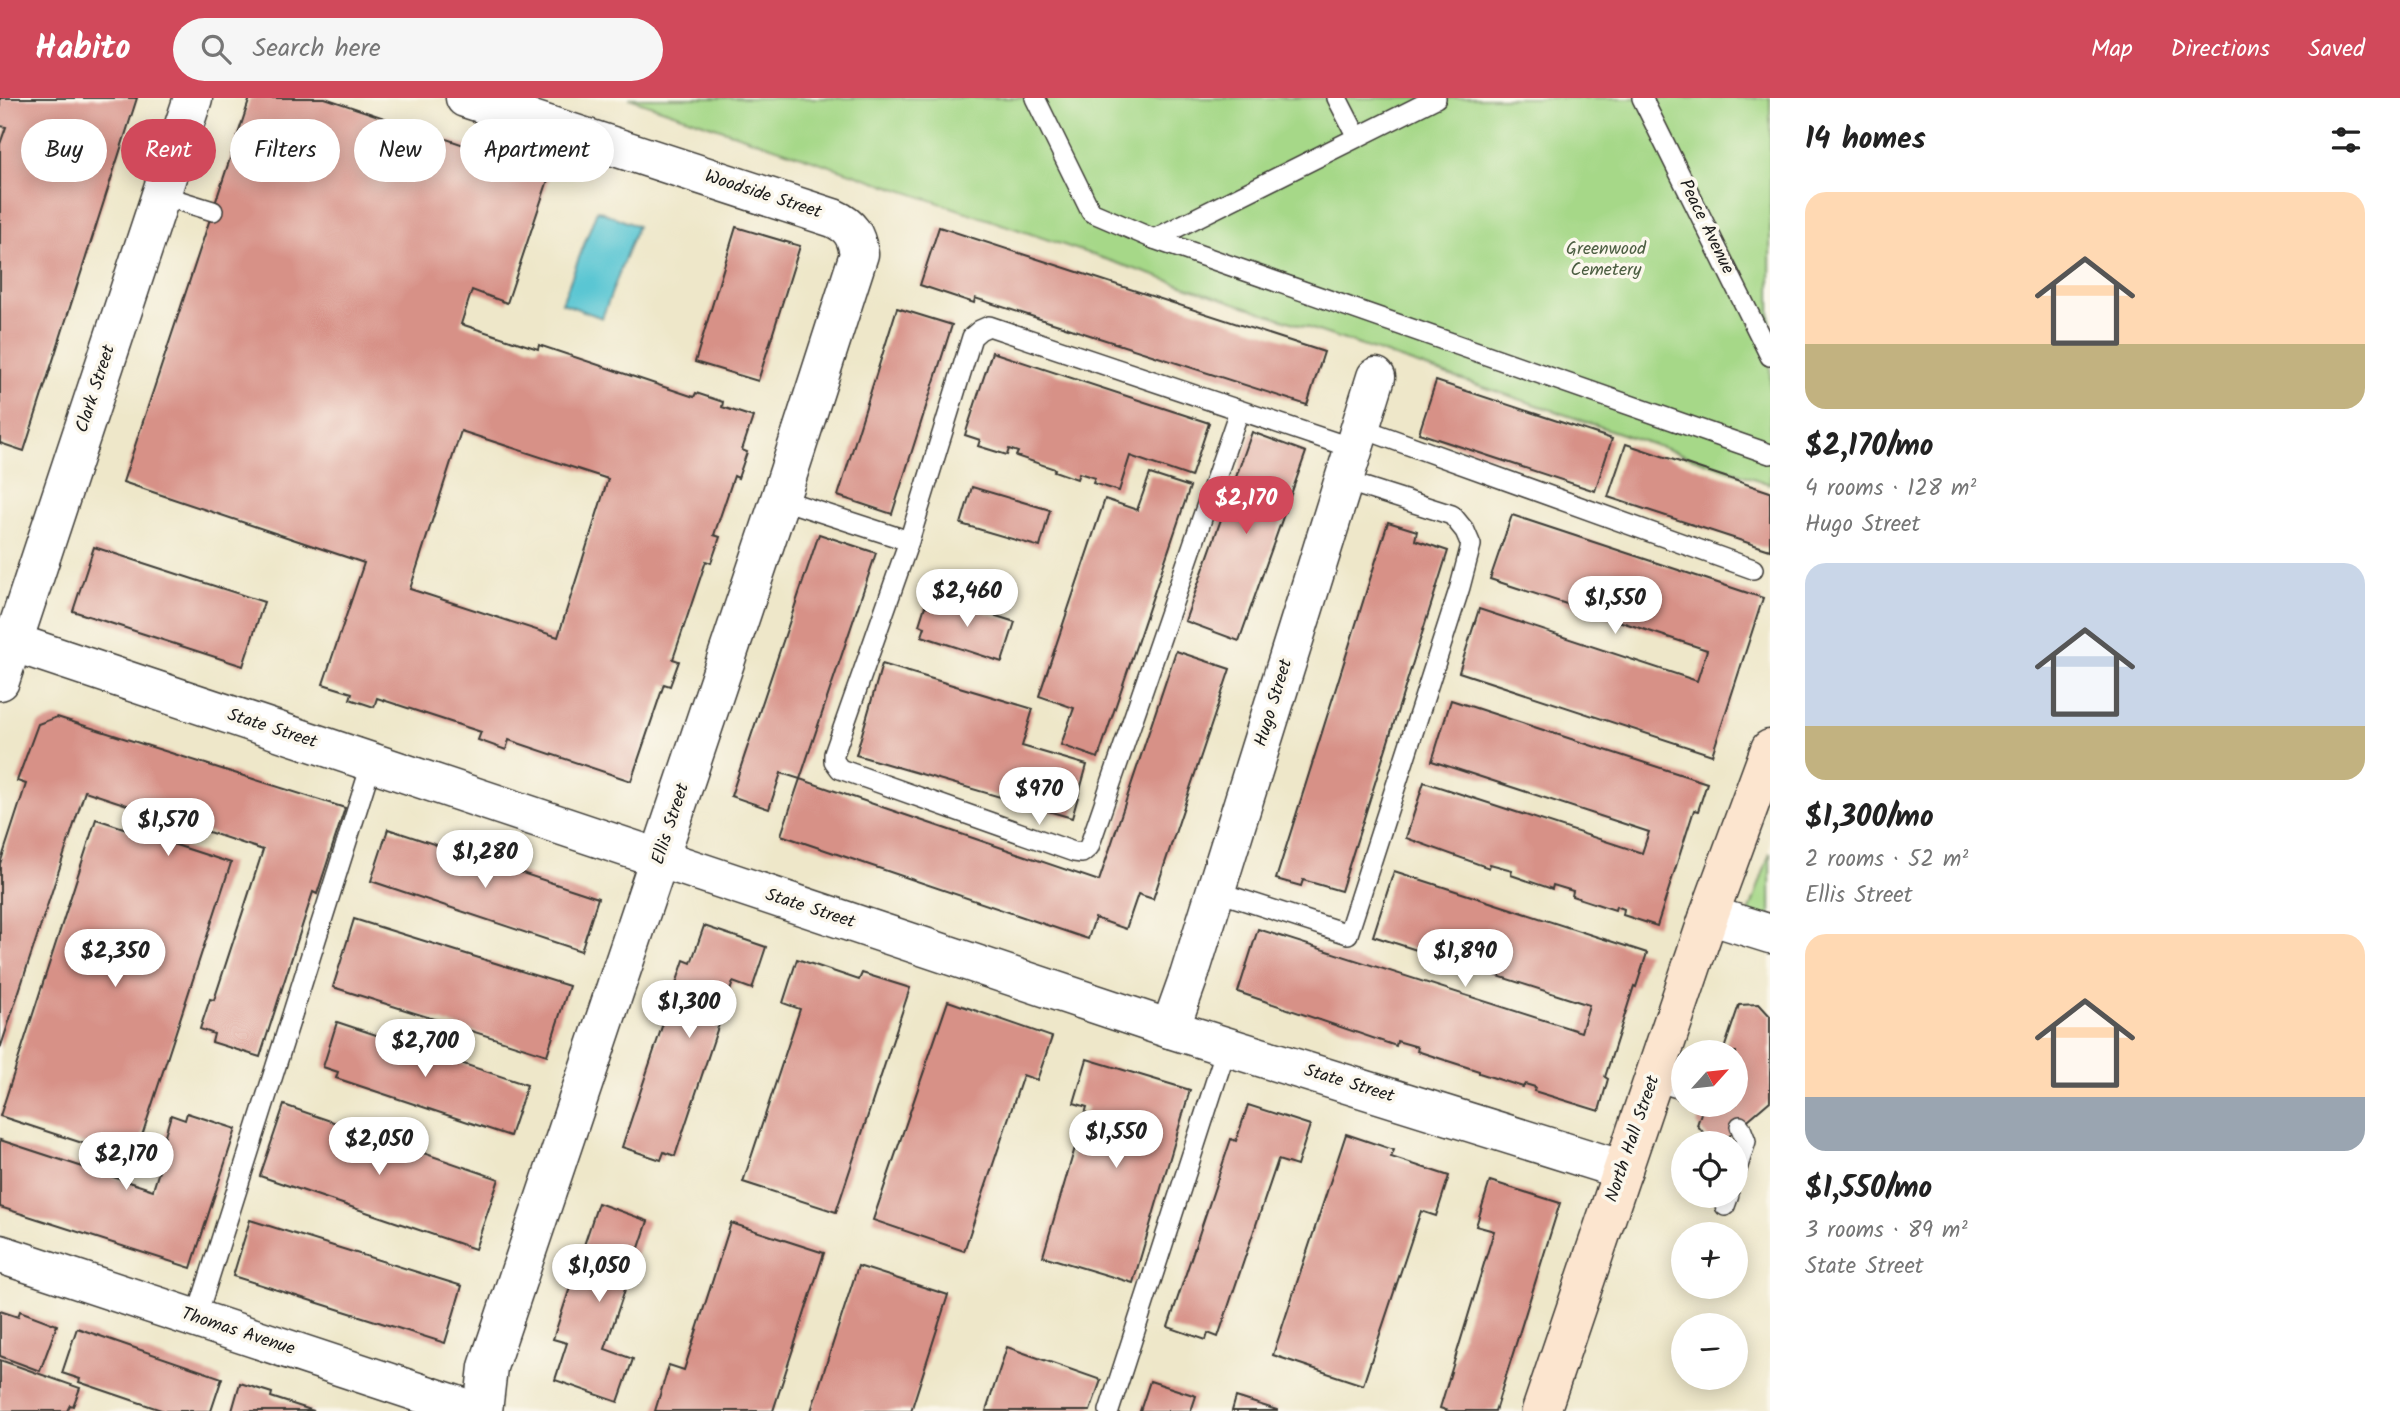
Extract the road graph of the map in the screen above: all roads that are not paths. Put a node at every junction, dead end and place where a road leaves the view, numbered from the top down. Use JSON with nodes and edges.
{"nodes":[{"id":1,"x":193,"y":98,"type":"edge"},
{"id":2,"x":465,"y":98,"type":"edge"},
{"id":3,"x":1035,"y":98,"type":"edge"},
{"id":4,"x":1337,"y":98,"type":"edge"},
{"id":5,"x":1436,"y":98,"type":"edge"},
{"id":6,"x":1642,"y":98,"type":"edge"},
{"id":7,"x":1357,"y":137,"type":"junction"},
{"id":8,"x":161,"y":195,"type":"junction"},
{"id":9,"x":213,"y":211,"type":"dead end"},
{"id":10,"x":856,"y":237,"type":"joint"},
{"id":11,"x":1154,"y":239,"type":"junction"},
{"id":12,"x":1770,"y":356,"type":"edge"},
{"id":13,"x":1376,"y":377,"type":"dead end"},
{"id":14,"x":1239,"y":411,"type":"junction"},
{"id":15,"x":1354,"y":453,"type":"junction"},
{"id":16,"x":1770,"y":454,"type":"edge"},
{"id":17,"x":780,"y":499,"type":"junction"},
{"id":18,"x":909,"y":541,"type":"junction"},
{"id":19,"x":1753,"y":569,"type":"dead end"},
{"id":20,"x":6,"y":640,"type":"edge"},
{"id":21,"x":0,"y":681,"type":"edge"},
{"id":22,"x":1770,"y":750,"type":"edge"},
{"id":23,"x":372,"y":762,"type":"junction"},
{"id":24,"x":660,"y":858,"type":"junction"},
{"id":25,"x":1215,"y":891,"type":"junction"},
{"id":26,"x":1709,"y":915,"type":"junction"},
{"id":27,"x":1770,"y":934,"type":"edge"},
{"id":28,"x":1170,"y":1028,"type":"junction"},
{"id":29,"x":1227,"y":1046,"type":"junction"},
{"id":30,"x":1669,"y":1085,"type":"edge"},
{"id":31,"x":1740,"y":1126,"type":"dead end"},
{"id":32,"x":1742,"y":1131,"type":"edge"},
{"id":33,"x":1623,"y":1170,"type":"junction"},
{"id":34,"x":0,"y":1254,"type":"edge"},
{"id":35,"x":196,"y":1319,"type":"junction"},
{"id":36,"x":475,"y":1411,"type":"edge"},
{"id":37,"x":483,"y":1411,"type":"edge"},
{"id":38,"x":1110,"y":1411,"type":"edge"},
{"id":39,"x":1541,"y":1411,"type":"edge"}],
"edges":[{"from":1,"to":8,"type":"street","name":"Clark Street"},
{"from":2,"to":10,"type":"street","name":"Woodside Street"},
{"from":3,"to":11,"type":"lane"},
{"from":4,"to":7,"type":"lane"},
{"from":5,"to":7,"type":"lane"},
{"from":6,"to":12,"type":"lane","name":"Peace Avenue"},
{"from":7,"to":11,"type":"lane"},
{"from":8,"to":9,"type":"lane"},
{"from":8,"to":20,"type":"street","name":"Clark Street"},
{"from":10,"to":17,"type":"street","name":"Ellis Street"},
{"from":11,"to":16,"type":"lane"},
{"from":13,"to":15,"type":"street","name":"Hugo Street"},
{"from":14,"to":15,"type":"lane"},
{"from":14,"to":18,"type":"lane"},
{"from":14,"to":18,"type":"lane"},
{"from":15,"to":19,"type":"lane"},
{"from":15,"to":25,"type":"street","name":"Hugo Street"},
{"from":15,"to":25,"type":"lane"},
{"from":17,"to":18,"type":"lane"},
{"from":17,"to":24,"type":"street","name":"Ellis Street"},
{"from":20,"to":21,"type":"street","name":"Clark Street"},
{"from":20,"to":23,"type":"street","name":"State Street"},
{"from":22,"to":26,"type":"street","name":"North Hall Street"},
{"from":23,"to":24,"type":"street","name":"State Street"},
{"from":23,"to":35,"type":"lane"},
{"from":24,"to":28,"type":"street","name":"State Street"},
{"from":24,"to":37,"type":"street","name":"Ellis Street"},
{"from":25,"to":28,"type":"street","name":"Hugo Street"},
{"from":26,"to":27,"type":"street"},
{"from":26,"to":30,"type":"street","name":"North Hall Street"},
{"from":28,"to":29,"type":"street","name":"State Street"},
{"from":29,"to":33,"type":"street","name":"State Street"},
{"from":29,"to":38,"type":"lane"},
{"from":30,"to":33,"type":"street","name":"North Hall Street"},
{"from":31,"to":32,"type":"lane"},
{"from":33,"to":39,"type":"street","name":"North Hall Street"},
{"from":34,"to":35,"type":"street","name":"Thomas Avenue"},
{"from":35,"to":36,"type":"street","name":"Thomas Avenue"}]}
